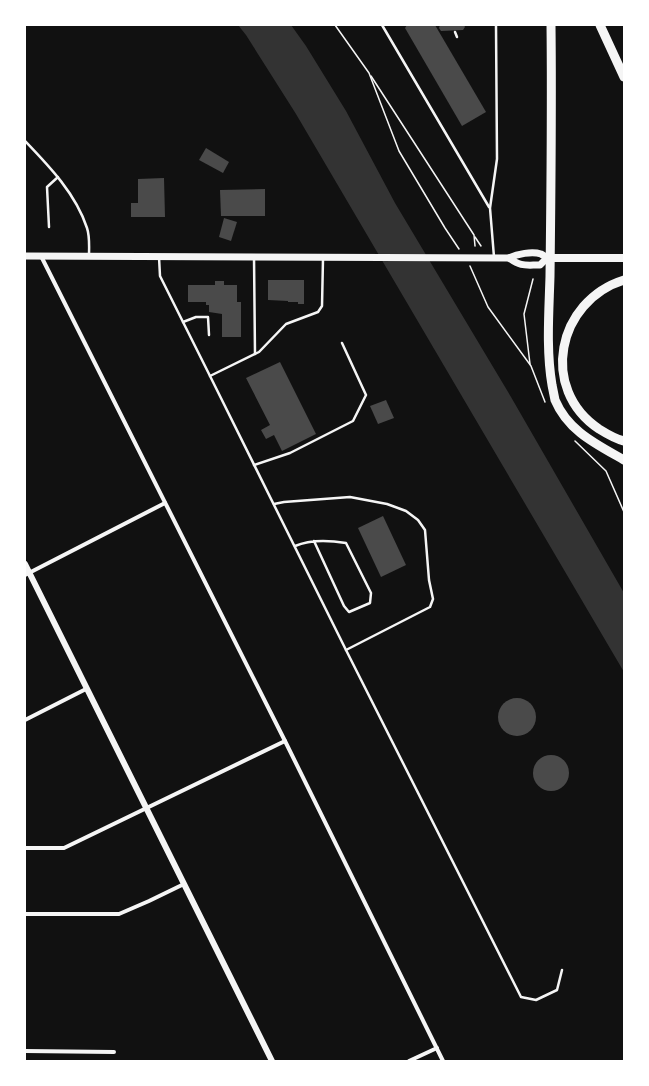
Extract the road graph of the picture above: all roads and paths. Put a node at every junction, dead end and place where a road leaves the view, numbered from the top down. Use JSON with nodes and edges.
{"nodes":[{"id":1,"x":335,"y":25,"type":"edge"},
{"id":2,"x":382,"y":25,"type":"edge"},
{"id":3,"x":496,"y":25,"type":"edge"},
{"id":4,"x":551,"y":25,"type":"edge"},
{"id":5,"x":600,"y":25,"type":"edge"},
{"id":6,"x":455,"y":32,"type":"dead end"},
{"id":7,"x":457,"y":37,"type":"dead end"},
{"id":8,"x":369,"y":72,"type":"junction"},
{"id":9,"x":624,"y":77,"type":"edge"},
{"id":10,"x":25,"y":140,"type":"edge"},
{"id":11,"x":58,"y":177,"type":"junction"},
{"id":12,"x":490,"y":208,"type":"junction"},
{"id":13,"x":49,"y":227,"type":"dead end"},
{"id":14,"x":474,"y":235,"type":"junction"},
{"id":15,"x":475,"y":246,"type":"dead end"},
{"id":16,"x":481,"y":246,"type":"dead end"},
{"id":17,"x":460,"y":251,"type":"dead end"},
{"id":18,"x":25,"y":256,"type":"edge"},
{"id":19,"x":41,"y":256,"type":"junction"},
{"id":20,"x":89,"y":256,"type":"junction"},
{"id":21,"x":159,"y":256,"type":"junction"},
{"id":22,"x":254,"y":257,"type":"junction"},
{"id":23,"x":327,"y":257,"type":"junction"},
{"id":24,"x":494,"y":258,"type":"junction"},
{"id":25,"x":509,"y":258,"type":"junction"},
{"id":26,"x":548,"y":258,"type":"junction"},
{"id":27,"x":624,"y":258,"type":"edge"},
{"id":28,"x":468,"y":262,"type":"dead end"},
{"id":29,"x":533,"y":279,"type":"dead end"},
{"id":30,"x":624,"y":280,"type":"edge"},
{"id":31,"x":183,"y":322,"type":"junction"},
{"id":32,"x":209,"y":335,"type":"dead end"},
{"id":33,"x":342,"y":343,"type":"dead end"},
{"id":34,"x":255,"y":354,"type":"junction"},
{"id":35,"x":531,"y":366,"type":"junction"},
{"id":36,"x":210,"y":376,"type":"junction"},
{"id":37,"x":546,"y":405,"type":"dead end"},
{"id":38,"x":572,"y":438,"type":"dead end"},
{"id":39,"x":624,"y":441,"type":"edge"},
{"id":40,"x":624,"y":460,"type":"edge"},
{"id":41,"x":254,"y":465,"type":"junction"},
{"id":42,"x":165,"y":503,"type":"junction"},
{"id":43,"x":274,"y":504,"type":"junction"},
{"id":44,"x":624,"y":512,"type":"edge"},
{"id":45,"x":314,"y":541,"type":"junction"},
{"id":46,"x":295,"y":546,"type":"junction"},
{"id":47,"x":25,"y":564,"type":"edge"},
{"id":48,"x":27,"y":574,"type":"edge"},
{"id":49,"x":346,"y":650,"type":"junction"},
{"id":50,"x":86,"y":689,"type":"junction"},
{"id":51,"x":25,"y":720,"type":"edge"},
{"id":52,"x":285,"y":741,"type":"junction"},
{"id":53,"x":146,"y":808,"type":"junction"},
{"id":54,"x":25,"y":848,"type":"edge"},
{"id":55,"x":184,"y":884,"type":"junction"},
{"id":56,"x":25,"y":914,"type":"edge"},
{"id":57,"x":562,"y":970,"type":"dead end"},
{"id":58,"x":437,"y":1048,"type":"junction"},
{"id":59,"x":25,"y":1051,"type":"edge"},
{"id":60,"x":114,"y":1052,"type":"dead end"},
{"id":61,"x":272,"y":1061,"type":"edge"},
{"id":62,"x":409,"y":1061,"type":"edge"},
{"id":63,"x":444,"y":1061,"type":"edge"}],
"edges":[{"from":1,"to":8,"type":"path"},
{"from":2,"to":12,"type":"lane"},
{"from":3,"to":12,"type":"lane"},
{"from":4,"to":26,"type":"highway"},
{"from":5,"to":9,"type":"highway"},
{"from":6,"to":7,"type":"lane"},
{"from":8,"to":14,"type":"path"},
{"from":8,"to":17,"type":"path"},
{"from":10,"to":11,"type":"lane"},
{"from":11,"to":13,"type":"lane"},
{"from":11,"to":20,"type":"lane"},
{"from":12,"to":24,"type":"lane"},
{"from":14,"to":15,"type":"path"},
{"from":14,"to":16,"type":"path"},
{"from":18,"to":19,"type":"main road"},
{"from":19,"to":20,"type":"main road"},
{"from":19,"to":42,"type":"street"},
{"from":20,"to":21,"type":"main road"},
{"from":21,"to":22,"type":"main road"},
{"from":21,"to":31,"type":"lane"},
{"from":22,"to":23,"type":"main road"},
{"from":22,"to":34,"type":"lane"},
{"from":23,"to":24,"type":"main road"},
{"from":23,"to":34,"type":"lane"},
{"from":24,"to":25,"type":"main road"},
{"from":25,"to":26,"type":"main road"},
{"from":25,"to":26,"type":"main road"},
{"from":26,"to":27,"type":"main road"},
{"from":26,"to":40,"type":"highway"},
{"from":28,"to":35,"type":"path"},
{"from":29,"to":35,"type":"path"},
{"from":30,"to":39,"type":"highway"},
{"from":31,"to":32,"type":"lane"},
{"from":31,"to":36,"type":"lane"},
{"from":33,"to":41,"type":"lane"},
{"from":34,"to":36,"type":"lane"},
{"from":35,"to":37,"type":"path"},
{"from":36,"to":41,"type":"lane"},
{"from":38,"to":44,"type":"path"},
{"from":41,"to":43,"type":"lane"},
{"from":42,"to":48,"type":"street"},
{"from":42,"to":52,"type":"street"},
{"from":43,"to":46,"type":"lane"},
{"from":43,"to":49,"type":"lane"},
{"from":45,"to":45,"type":"lane"},
{"from":45,"to":46,"type":"lane"},
{"from":46,"to":49,"type":"lane"},
{"from":47,"to":48,"type":"street"},
{"from":48,"to":50,"type":"street"},
{"from":49,"to":57,"type":"lane"},
{"from":50,"to":51,"type":"street"},
{"from":50,"to":53,"type":"street"},
{"from":52,"to":53,"type":"street"},
{"from":52,"to":58,"type":"street"},
{"from":53,"to":54,"type":"street"},
{"from":53,"to":55,"type":"street"},
{"from":55,"to":56,"type":"street"},
{"from":55,"to":61,"type":"street"},
{"from":58,"to":62,"type":"street"},
{"from":58,"to":63,"type":"street"},
{"from":59,"to":60,"type":"street"}]}
